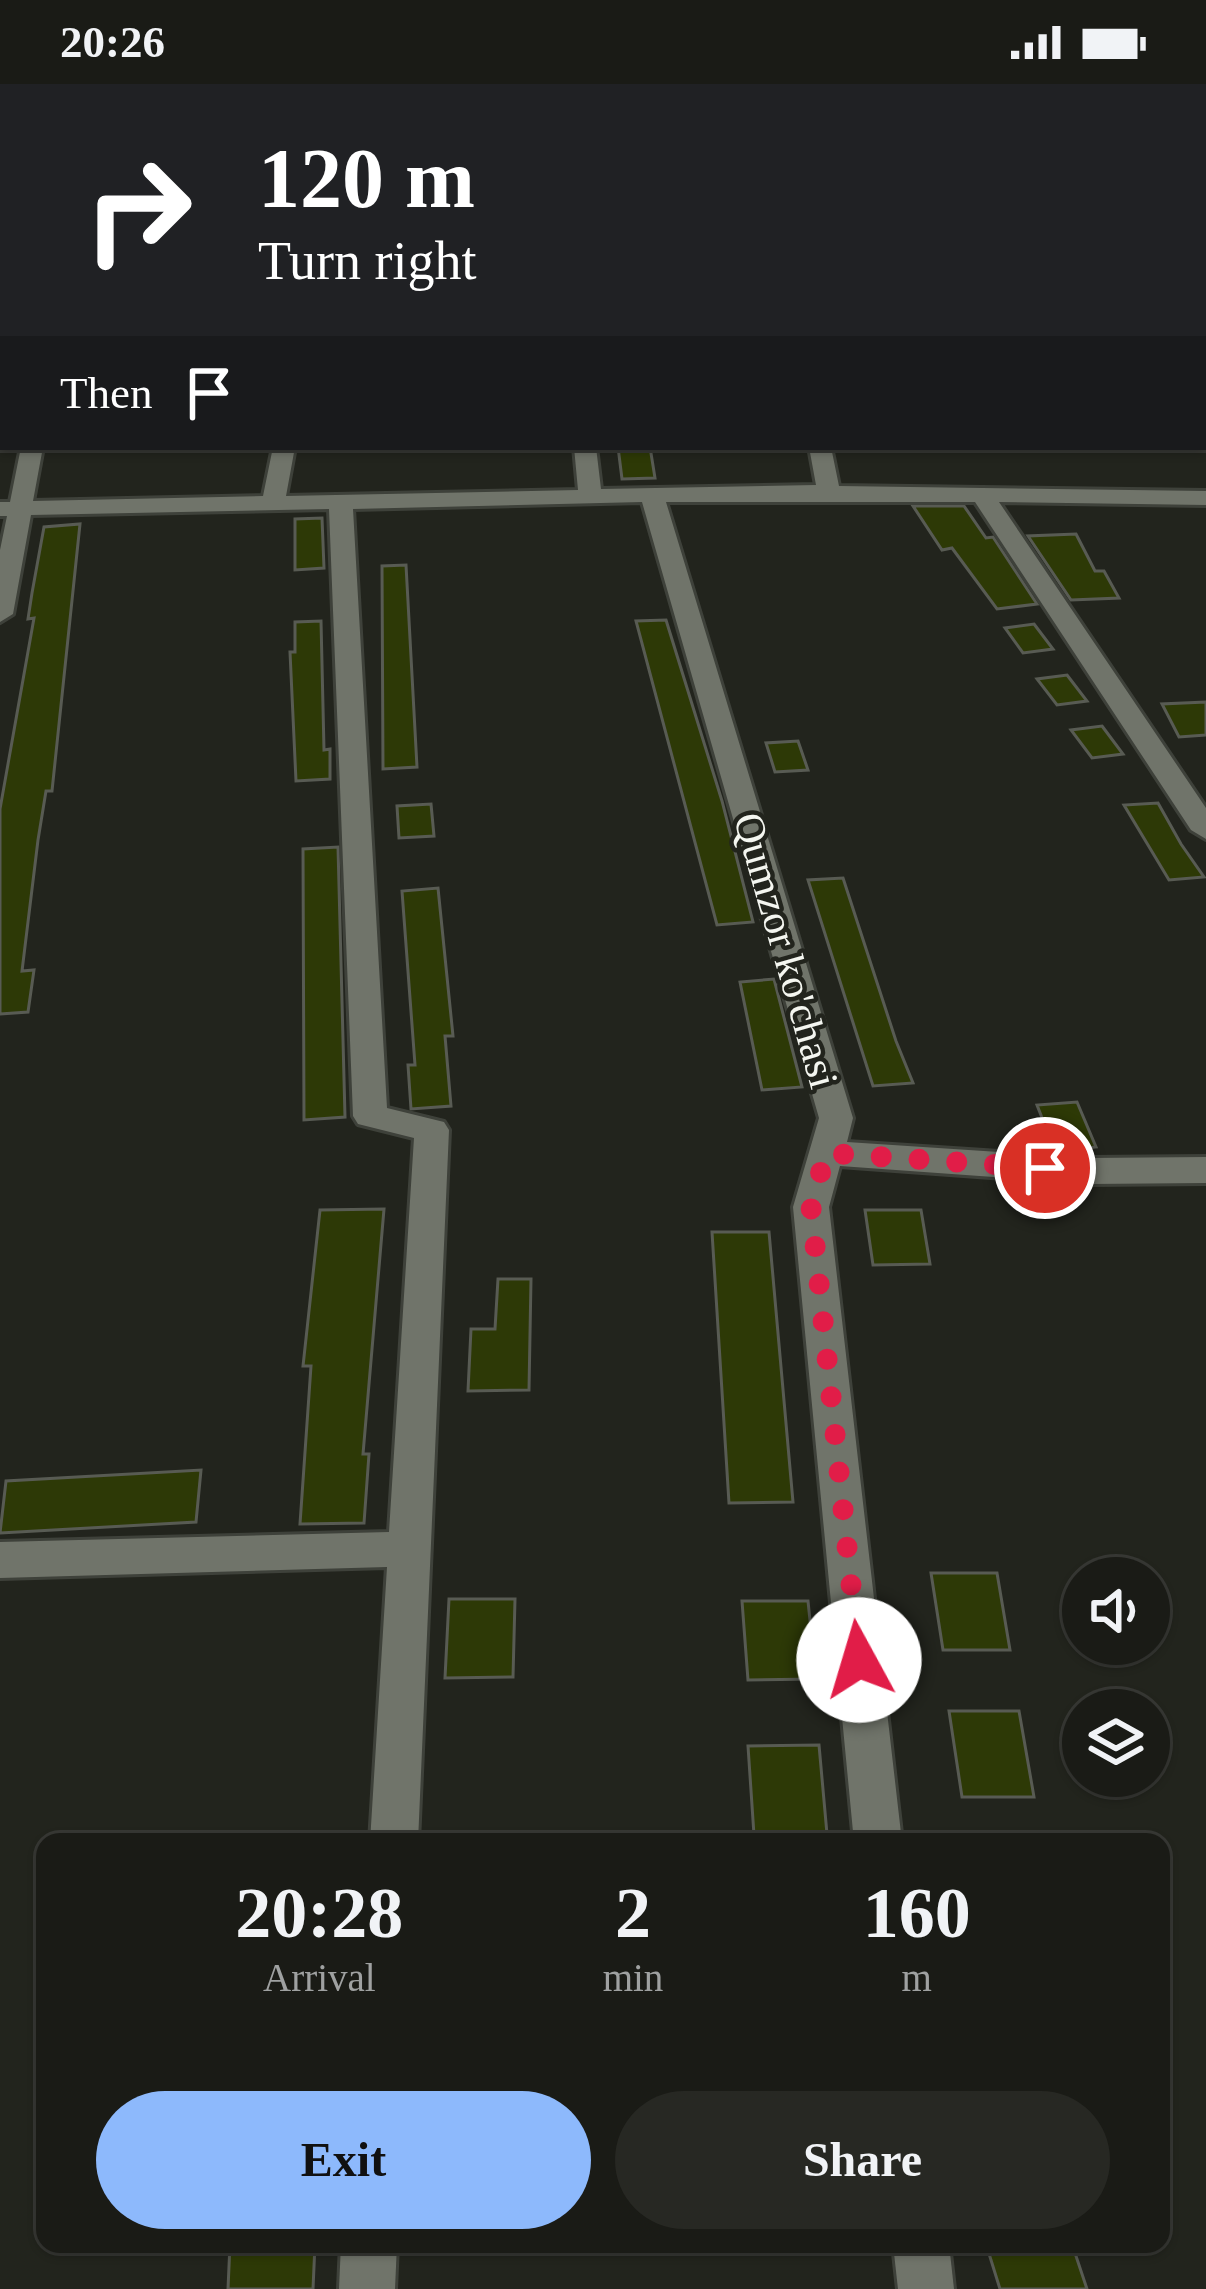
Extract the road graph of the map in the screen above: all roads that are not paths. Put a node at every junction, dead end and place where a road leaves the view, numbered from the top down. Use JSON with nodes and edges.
{"nodes":[{"id":1,"x":31,"y":450,"type":"edge"},
{"id":2,"x":283,"y":450,"type":"edge"},
{"id":3,"x":586,"y":450,"type":"edge"},
{"id":4,"x":821,"y":450,"type":"edge"},
{"id":5,"x":830,"y":492,"type":"junction"},
{"id":6,"x":982,"y":494,"type":"junction"},
{"id":7,"x":652,"y":496,"type":"junction"},
{"id":8,"x":590,"y":497,"type":"junction"},
{"id":9,"x":1206,"y":498,"type":"edge"},
{"id":10,"x":341,"y":504,"type":"junction"},
{"id":11,"x":273,"y":505,"type":"junction"},
{"id":12,"x":10,"y":508,"type":"edge"},
{"id":13,"x":0,"y":614,"type":"edge"},
{"id":14,"x":1206,"y":830,"type":"edge"},
{"id":15,"x":826,"y":1153,"type":"junction"},
{"id":16,"x":1206,"y":1170,"type":"edge"},
{"id":17,"x":412,"y":1549,"type":"junction"},
{"id":18,"x":0,"y":1560,"type":"edge"},
{"id":19,"x":395,"y":1833,"type":"edge"},
{"id":20,"x":877,"y":1833,"type":"edge"},
{"id":21,"x":369,"y":2253,"type":"edge"},
{"id":22,"x":922,"y":2253,"type":"edge"},
{"id":23,"x":367,"y":2289,"type":"edge"},
{"id":24,"x":926,"y":2289,"type":"edge"}],
"edges":[{"from":1,"to":12,"type":"street"},
{"from":2,"to":11,"type":"street"},
{"from":3,"to":8,"type":"street"},
{"from":4,"to":5,"type":"street"},
{"from":5,"to":6,"type":"street"},
{"from":5,"to":7,"type":"street"},
{"from":6,"to":9,"type":"street"},
{"from":6,"to":14,"type":"street"},
{"from":7,"to":8,"type":"street"},
{"from":7,"to":15,"type":"street","name":"Qumzor ko'chasi"},
{"from":8,"to":10,"type":"street"},
{"from":10,"to":11,"type":"street"},
{"from":10,"to":17,"type":"street"},
{"from":11,"to":12,"type":"street"},
{"from":12,"to":13,"type":"street"},
{"from":15,"to":16,"type":"street"},
{"from":15,"to":20,"type":"street","name":"Qumzor ko'chasi"},
{"from":17,"to":18,"type":"street"},
{"from":17,"to":19,"type":"street"},
{"from":21,"to":23,"type":"street"},
{"from":22,"to":24,"type":"street"}]}
